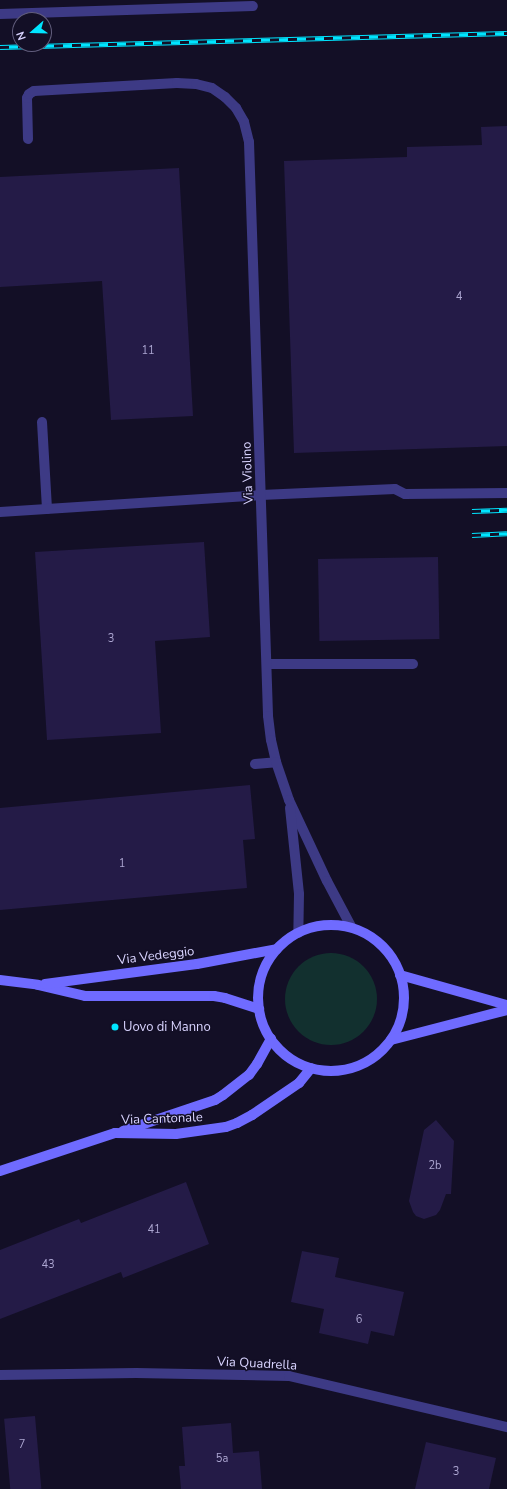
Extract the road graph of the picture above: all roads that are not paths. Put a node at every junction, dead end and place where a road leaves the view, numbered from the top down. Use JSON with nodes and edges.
{"nodes":[{"id":1,"x":252,"y":6,"type":"dead end"},
{"id":2,"x":0,"y":14,"type":"edge"},
{"id":3,"x":28,"y":139,"type":"dead end"},
{"id":4,"x":42,"y":422,"type":"dead end"},
{"id":5,"x":507,"y":493,"type":"edge"},
{"id":6,"x":261,"y":495,"type":"junction"},
{"id":7,"x":47,"y":509,"type":"junction"},
{"id":8,"x":0,"y":512,"type":"edge"},
{"id":9,"x":266,"y":664,"type":"junction"},
{"id":10,"x":413,"y":664,"type":"dead end"},
{"id":11,"x":276,"y":762,"type":"junction"},
{"id":12,"x":255,"y":764,"type":"dead end"},
{"id":13,"x":289,"y":800,"type":"junction"},
{"id":14,"x":352,"y":928,"type":"junction"},
{"id":15,"x":298,"y":933,"type":"junction"},
{"id":16,"x":277,"y":949,"type":"junction"},
{"id":17,"x":400,"y":975,"type":"junction"},
{"id":18,"x":0,"y":980,"type":"edge"},
{"id":19,"x":38,"y":985,"type":"junction"},
{"id":20,"x":507,"y":1005,"type":"edge"},
{"id":21,"x":259,"y":1009,"type":"junction"},
{"id":22,"x":507,"y":1010,"type":"edge"},
{"id":23,"x":271,"y":1039,"type":"junction"},
{"id":24,"x":391,"y":1040,"type":"junction"},
{"id":25,"x":311,"y":1068,"type":"junction"},
{"id":26,"x":115,"y":1133,"type":"junction"},
{"id":27,"x":0,"y":1170,"type":"edge"},
{"id":28,"x":0,"y":1375,"type":"edge"},
{"id":29,"x":507,"y":1427,"type":"edge"}],
"edges":[{"from":1,"to":2,"type":"street"},
{"from":3,"to":6,"type":"street","name":"Via Violino"},
{"from":4,"to":7,"type":"street"},
{"from":5,"to":6,"type":"street"},
{"from":6,"to":7,"type":"street"},
{"from":6,"to":9,"type":"street","name":"Via Violino"},
{"from":7,"to":8,"type":"street"},
{"from":9,"to":10,"type":"street"},
{"from":9,"to":11,"type":"street","name":"Via Violino"},
{"from":11,"to":12,"type":"street"},
{"from":11,"to":13,"type":"street","name":"Via Violino"},
{"from":13,"to":14,"type":"street"},
{"from":13,"to":15,"type":"street"},
{"from":14,"to":15,"type":"main road"},
{"from":14,"to":17,"type":"main road"},
{"from":15,"to":16,"type":"main road"},
{"from":16,"to":19,"type":"main road","name":"Via Vedeggio"},
{"from":16,"to":21,"type":"main road"},
{"from":17,"to":20,"type":"main road"},
{"from":17,"to":24,"type":"main road"},
{"from":18,"to":19,"type":"main road","name":"Via Vedeggio"},
{"from":19,"to":21,"type":"main road","name":"Via Vedeggio"},
{"from":21,"to":23,"type":"main road"},
{"from":22,"to":24,"type":"main road"},
{"from":23,"to":25,"type":"main road"},
{"from":23,"to":26,"type":"main road"},
{"from":24,"to":25,"type":"main road"},
{"from":25,"to":26,"type":"main road","name":"Via Cantonale"},
{"from":26,"to":27,"type":"main road","name":"Via Cantonale"},
{"from":28,"to":29,"type":"street","name":"Via Quadrella"}]}
